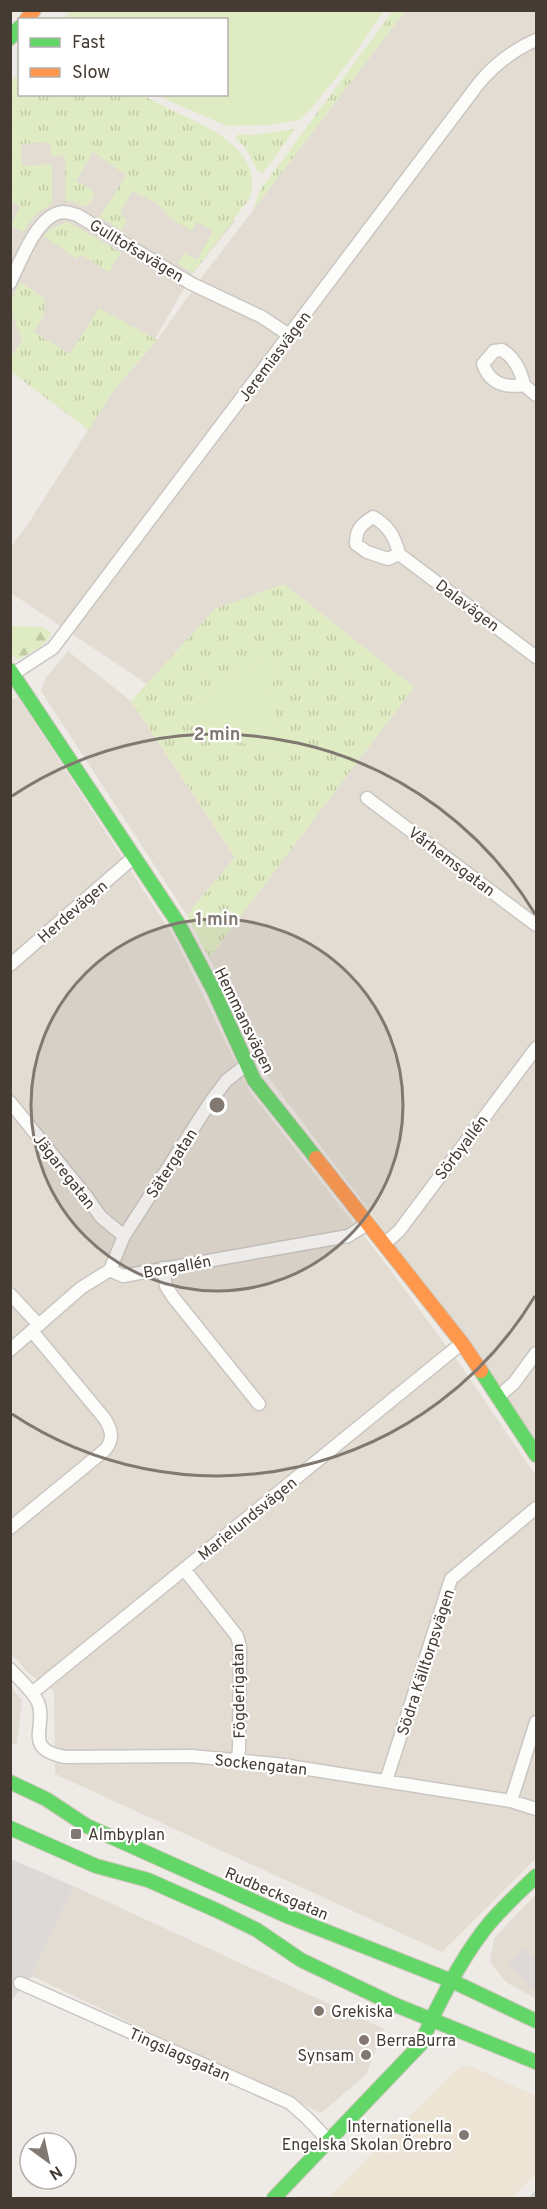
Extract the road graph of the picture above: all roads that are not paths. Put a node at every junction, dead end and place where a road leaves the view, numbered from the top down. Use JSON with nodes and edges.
{"nodes":[{"id":1,"x":537,"y":40,"type":"edge"},
{"id":2,"x":10,"y":283,"type":"edge"},
{"id":3,"x":290,"y":335,"type":"junction"},
{"id":4,"x":524,"y":385,"type":"dead end"},
{"id":5,"x":537,"y":394,"type":"edge"},
{"id":6,"x":399,"y":554,"type":"dead end"},
{"id":7,"x":537,"y":657,"type":"edge"},
{"id":8,"x":11,"y":673,"type":"edge"},
{"id":9,"x":367,"y":798,"type":"dead end"},
{"id":10,"x":134,"y":857,"type":"junction"},
{"id":11,"x":537,"y":925,"type":"edge"},
{"id":12,"x":10,"y":965,"type":"edge"},
{"id":13,"x":537,"y":1048,"type":"edge"},
{"id":14,"x":246,"y":1065,"type":"junction"},
{"id":15,"x":10,"y":1102,"type":"edge"},
{"id":16,"x":367,"y":1224,"type":"junction"},
{"id":17,"x":124,"y":1236,"type":"junction"},
{"id":18,"x":384,"y":1244,"type":"junction"},
{"id":19,"x":163,"y":1268,"type":"junction"},
{"id":20,"x":110,"y":1270,"type":"junction"},
{"id":21,"x":10,"y":1294,"type":"edge"},
{"id":22,"x":35,"y":1328,"type":"junction"},
{"id":23,"x":462,"y":1343,"type":"junction"},
{"id":24,"x":10,"y":1350,"type":"edge"},
{"id":25,"x":537,"y":1353,"type":"edge"},
{"id":26,"x":498,"y":1397,"type":"junction"},
{"id":27,"x":259,"y":1404,"type":"dead end"},
{"id":28,"x":537,"y":1455,"type":"edge"},
{"id":29,"x":537,"y":1508,"type":"edge"},
{"id":30,"x":10,"y":1528,"type":"edge"},
{"id":31,"x":184,"y":1569,"type":"junction"},
{"id":32,"x":10,"y":1670,"type":"edge"},
{"id":33,"x":32,"y":1693,"type":"junction"},
{"id":34,"x":537,"y":1722,"type":"edge"},
{"id":35,"x":237,"y":1760,"type":"junction"},
{"id":36,"x":386,"y":1781,"type":"junction"},
{"id":37,"x":10,"y":1782,"type":"edge"},
{"id":38,"x":511,"y":1801,"type":"junction"},
{"id":39,"x":537,"y":1809,"type":"edge"},
{"id":40,"x":10,"y":1828,"type":"edge"},
{"id":41,"x":537,"y":1876,"type":"edge"},
{"id":42,"x":452,"y":1981,"type":"junction"},
{"id":43,"x":20,"y":1983,"type":"dead end"},
{"id":44,"x":431,"y":2020,"type":"junction"},
{"id":45,"x":537,"y":2021,"type":"edge"},
{"id":46,"x":537,"y":2062,"type":"edge"},
{"id":47,"x":329,"y":2141,"type":"junction"},
{"id":48,"x":274,"y":2199,"type":"edge"}],
"edges":[{"from":1,"to":3,"type":"street","name":"Jeremiasvägen"},
{"from":2,"to":3,"type":"street","name":"Gulltofsavägen"},
{"from":3,"to":8,"type":"street","name":"Jeremiasvägen"},
{"from":4,"to":5,"type":"street"},
{"from":6,"to":7,"type":"street","name":"Dalavägen"},
{"from":8,"to":10,"type":"street","name":"Hemmansvägen"},
{"from":9,"to":11,"type":"street","name":"Vårhemsgatan"},
{"from":10,"to":12,"type":"street","name":"Herdevägen"},
{"from":10,"to":14,"type":"street","name":"Hemmansvägen"},
{"from":13,"to":18,"type":"street","name":"Sörbyallén"},
{"from":14,"to":16,"type":"street","name":"Hemmansvägen"},
{"from":14,"to":17,"type":"street","name":"Sätergatan"},
{"from":15,"to":17,"type":"street","name":"Jägaregatan"},
{"from":16,"to":18,"type":"street","name":"Hemmansvägen"},
{"from":16,"to":19,"type":"street","name":"Borgallén"},
{"from":17,"to":20,"type":"street","name":"Sätergatan"},
{"from":18,"to":23,"type":"street","name":"Hemmansvägen"},
{"from":19,"to":20,"type":"street","name":"Borgallén"},
{"from":19,"to":27,"type":"street"},
{"from":20,"to":22,"type":"street"},
{"from":21,"to":22,"type":"street"},
{"from":22,"to":24,"type":"street"},
{"from":22,"to":30,"type":"street"},
{"from":23,"to":26,"type":"street","name":"Hemmansvägen"},
{"from":23,"to":31,"type":"street","name":"Marielundsvägen"},
{"from":25,"to":26,"type":"street"},
{"from":26,"to":28,"type":"street","name":"Hemmansvägen"},
{"from":29,"to":36,"type":"street","name":"Södra Källtorpsvägen"},
{"from":31,"to":33,"type":"street","name":"Marielundsvägen"},
{"from":31,"to":35,"type":"street","name":"Fögderigatan"},
{"from":32,"to":33,"type":"street"},
{"from":33,"to":35,"type":"street","name":"Sockengatan"},
{"from":34,"to":38,"type":"street"},
{"from":35,"to":36,"type":"street","name":"Sockengatan"},
{"from":36,"to":38,"type":"street","name":"Sockengatan"},
{"from":37,"to":42,"type":"street","name":"Rudbecksgatan"},
{"from":38,"to":39,"type":"street","name":"Sockengatan"},
{"from":40,"to":44,"type":"street"},
{"from":41,"to":42,"type":"street"},
{"from":42,"to":44,"type":"street"},
{"from":42,"to":45,"type":"street","name":"Rudbecksgatan"},
{"from":43,"to":47,"type":"street","name":"Tingslagsgatan"},
{"from":44,"to":46,"type":"street"},
{"from":44,"to":47,"type":"street"},
{"from":47,"to":48,"type":"street"}]}
